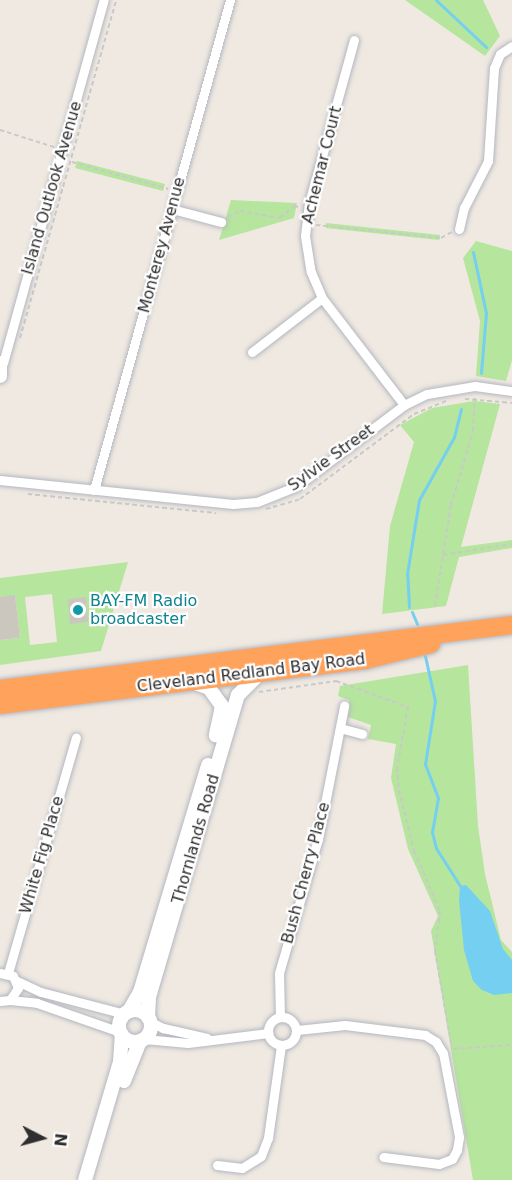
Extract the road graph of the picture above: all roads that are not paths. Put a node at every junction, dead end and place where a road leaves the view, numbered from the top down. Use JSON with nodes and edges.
{"nodes":[{"id":1,"x":104,"y":0,"type":"edge"},
{"id":2,"x":230,"y":0,"type":"edge"},
{"id":3,"x":354,"y":40,"type":"dead end"},
{"id":4,"x":512,"y":46,"type":"edge"},
{"id":5,"x":172,"y":208,"type":"junction"},
{"id":6,"x":221,"y":222,"type":"road end"},
{"id":7,"x":459,"y":229,"type":"road end"},
{"id":8,"x":322,"y":298,"type":"junction"},
{"id":9,"x":252,"y":352,"type":"dead end"},
{"id":10,"x":1,"y":367,"type":"edge"},
{"id":11,"x":512,"y":391,"type":"edge"},
{"id":12,"x":404,"y":405,"type":"junction"},
{"id":13,"x":0,"y":480,"type":"edge"},
{"id":14,"x":94,"y":490,"type":"junction"},
{"id":15,"x":506,"y":626,"type":"edge"},
{"id":16,"x":280,"y":654,"type":"junction"},
{"id":17,"x":365,"y":660,"type":"junction"},
{"id":18,"x":263,"y":671,"type":"junction"},
{"id":19,"x":188,"y":680,"type":"junction"},
{"id":20,"x":0,"y":689,"type":"edge"},
{"id":21,"x":0,"y":705,"type":"edge"},
{"id":22,"x":344,"y":706,"type":"dead end"},
{"id":23,"x":340,"y":728,"type":"junction"},
{"id":24,"x":362,"y":734,"type":"dead end"},
{"id":25,"x":76,"y":738,"type":"dead end"},
{"id":26,"x":4,"y":973,"type":"edge"},
{"id":27,"x":17,"y":981,"type":"junction"},
{"id":28,"x":5,"y":1000,"type":"edge"},
{"id":29,"x":127,"y":1013,"type":"junction"},
{"id":30,"x":280,"y":1017,"type":"junction"},
{"id":31,"x":149,"y":1019,"type":"junction"},
{"id":32,"x":297,"y":1030,"type":"junction"},
{"id":33,"x":268,"y":1033,"type":"junction"},
{"id":34,"x":121,"y":1034,"type":"junction"},
{"id":35,"x":215,"y":1039,"type":"junction"},
{"id":36,"x":142,"y":1040,"type":"junction"},
{"id":37,"x":281,"y":1046,"type":"junction"},
{"id":38,"x":383,"y":1157,"type":"dead end"},
{"id":39,"x":217,"y":1165,"type":"dead end"},
{"id":40,"x":85,"y":1180,"type":"edge"},
{"id":41,"x":95,"y":1180,"type":"edge"}],
"edges":[{"from":1,"to":10,"type":"street","name":"Island Outlook Avenue"},
{"from":2,"to":5,"type":"street","name":"Monterey Avenue"},
{"from":3,"to":8,"type":"street","name":"Achemar Court"},
{"from":4,"to":7,"type":"street"},
{"from":5,"to":6,"type":"street"},
{"from":5,"to":14,"type":"street","name":"Monterey Avenue"},
{"from":8,"to":9,"type":"street"},
{"from":8,"to":12,"type":"street","name":"Achemar Court"},
{"from":11,"to":12,"type":"street","name":"Sylvie Street"},
{"from":12,"to":14,"type":"street","name":"Sylvie Street"},
{"from":13,"to":14,"type":"street","name":"Sylvie Street"},
{"from":15,"to":16,"type":"highway","name":"Cleveland Redland Bay Road"},
{"from":15,"to":17,"type":"highway","name":"Cleveland Redland Bay Road"},
{"from":16,"to":17,"type":"highway"},
{"from":16,"to":20,"type":"highway","name":"Cleveland Redland Bay Road"},
{"from":17,"to":18,"type":"highway","name":"Cleveland Redland Bay Road"},
{"from":18,"to":19,"type":"highway","name":"Cleveland Redland Bay Road"},
{"from":18,"to":31,"type":"street","name":"Thornlands Road"},
{"from":19,"to":21,"type":"highway","name":"Cleveland Redland Bay Road"},
{"from":19,"to":29,"type":"street","name":"Thornlands Road"},
{"from":22,"to":23,"type":"street","name":"Bush Cherry Place"},
{"from":23,"to":24,"type":"street"},
{"from":23,"to":30,"type":"street","name":"Bush Cherry Place"},
{"from":25,"to":26,"type":"street","name":"White Fig Place"},
{"from":26,"to":27,"type":"street"},
{"from":27,"to":28,"type":"street"},
{"from":27,"to":29,"type":"street"},
{"from":28,"to":34,"type":"street"},
{"from":29,"to":31,"type":"street"},
{"from":29,"to":34,"type":"street","name":"Thornlands Road"},
{"from":30,"to":32,"type":"street"},
{"from":30,"to":33,"type":"street"},
{"from":31,"to":35,"type":"street"},
{"from":31,"to":36,"type":"street","name":"Thornlands Road"},
{"from":32,"to":37,"type":"street"},
{"from":32,"to":38,"type":"street"},
{"from":33,"to":35,"type":"street"},
{"from":33,"to":37,"type":"street"},
{"from":34,"to":36,"type":"street"},
{"from":34,"to":40,"type":"street","name":"Thornlands Road"},
{"from":35,"to":36,"type":"street"},
{"from":36,"to":41,"type":"street","name":"Thornlands Road"},
{"from":37,"to":39,"type":"street"}]}
